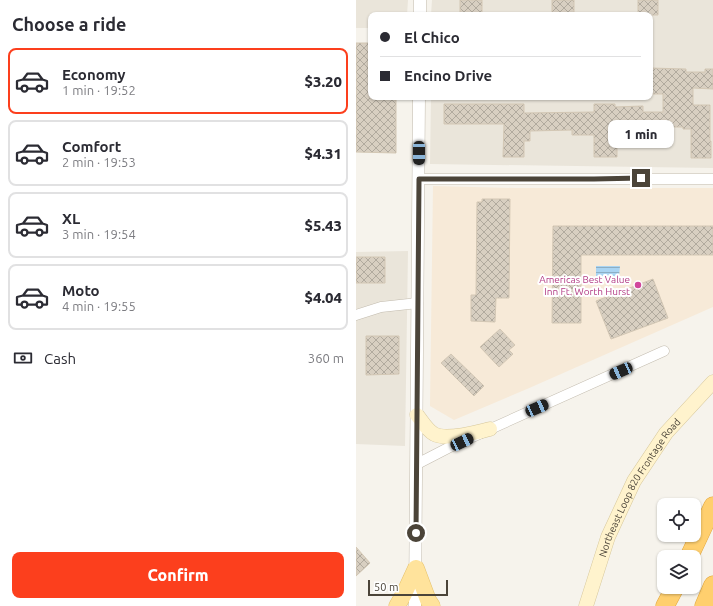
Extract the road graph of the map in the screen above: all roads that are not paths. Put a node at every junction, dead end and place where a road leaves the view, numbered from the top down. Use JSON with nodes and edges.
{"nodes":[{"id":1,"x":420,"y":0,"type":"edge"},
{"id":2,"x":420,"y":12,"type":"edge"},
{"id":3,"x":419,"y":100,"type":"edge"},
{"id":4,"x":419,"y":179,"type":"junction"},
{"id":5,"x":713,"y":179,"type":"edge"},
{"id":6,"x":418,"y":303,"type":"junction"},
{"id":7,"x":356,"y":314,"type":"edge"},
{"id":8,"x":664,"y":351,"type":"dead end"},
{"id":9,"x":713,"y":382,"type":"edge"},
{"id":10,"x":417,"y":415,"type":"junction"},
{"id":11,"x":490,"y":429,"type":"junction"},
{"id":12,"x":417,"y":464,"type":"junction"},
{"id":13,"x":713,"y":506,"type":"edge"},
{"id":14,"x":692,"y":550,"type":"edge"},
{"id":15,"x":416,"y":568,"type":"junction"},
{"id":16,"x":713,"y":585,"type":"edge"},
{"id":17,"x":671,"y":594,"type":"edge"},
{"id":18,"x":397,"y":606,"type":"edge"},
{"id":19,"x":415,"y":606,"type":"edge"},
{"id":20,"x":432,"y":606,"type":"edge"},
{"id":21,"x":586,"y":606,"type":"edge"},
{"id":22,"x":665,"y":606,"type":"edge"},
{"id":23,"x":704,"y":606,"type":"edge"}],
"edges":[{"from":1,"to":2,"type":"street"},
{"from":3,"to":4,"type":"street"},
{"from":4,"to":5,"type":"street"},
{"from":4,"to":6,"type":"street"},
{"from":6,"to":7,"type":"street"},
{"from":6,"to":10,"type":"street"},
{"from":8,"to":11,"type":"street"},
{"from":9,"to":21,"type":"main road","name":"Northeast Loop 820 Frontage Road"},
{"from":10,"to":11,"type":"main road"},
{"from":10,"to":12,"type":"street"},
{"from":11,"to":12,"type":"street"},
{"from":12,"to":15,"type":"street"},
{"from":13,"to":14,"type":"highway"},
{"from":15,"to":18,"type":"main road"},
{"from":15,"to":19,"type":"street"},
{"from":15,"to":20,"type":"main road"},
{"from":16,"to":23,"type":"highway"},
{"from":17,"to":22,"type":"highway"}]}
